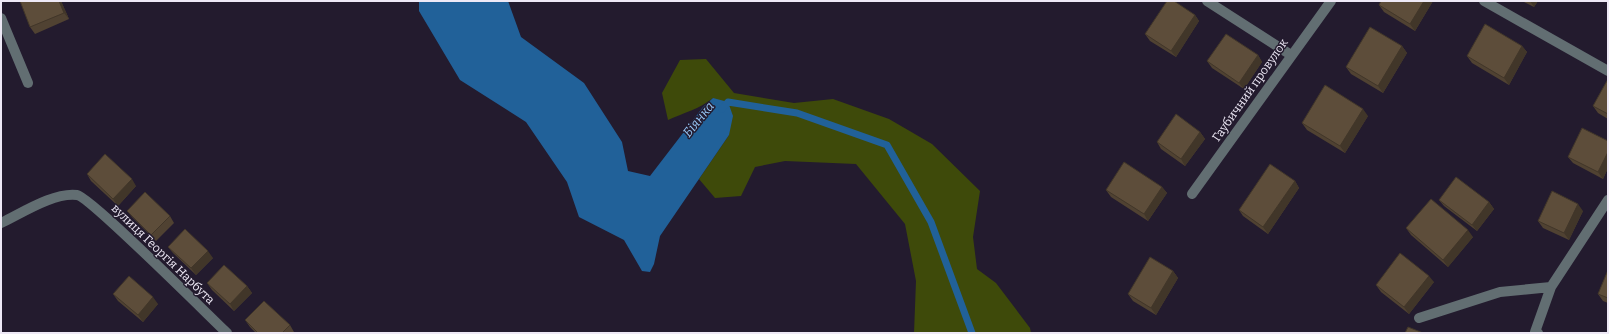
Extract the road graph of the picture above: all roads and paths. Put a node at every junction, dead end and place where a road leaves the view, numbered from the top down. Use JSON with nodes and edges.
{"nodes":[{"id":1,"x":1207,"y":1,"type":"edge"},
{"id":2,"x":1330,"y":1,"type":"edge"},
{"id":3,"x":1484,"y":1,"type":"edge"},
{"id":4,"x":1,"y":18,"type":"edge"},
{"id":5,"x":1291,"y":55,"type":"junction"},
{"id":6,"x":1608,"y":71,"type":"edge"},
{"id":7,"x":28,"y":83,"type":"dead end"},
{"id":8,"x":1192,"y":194,"type":"dead end"},
{"id":9,"x":1608,"y":200,"type":"edge"},
{"id":10,"x":1,"y":223,"type":"edge"},
{"id":11,"x":1551,"y":287,"type":"junction"},
{"id":12,"x":1419,"y":318,"type":"dead end"},
{"id":13,"x":227,"y":333,"type":"edge"},
{"id":14,"x":1538,"y":333,"type":"edge"}],
"edges":[{"from":1,"to":5,"type":"street"},
{"from":2,"to":5,"type":"street","name":"Гаубичний провулок"},
{"from":3,"to":6,"type":"street"},
{"from":4,"to":7,"type":"street"},
{"from":5,"to":8,"type":"street","name":"Гаубичний провулок"},
{"from":9,"to":11,"type":"street"},
{"from":10,"to":13,"type":"street","name":"вулиця Георгія Нарбута"},
{"from":11,"to":12,"type":"street"},
{"from":11,"to":14,"type":"street"}]}
